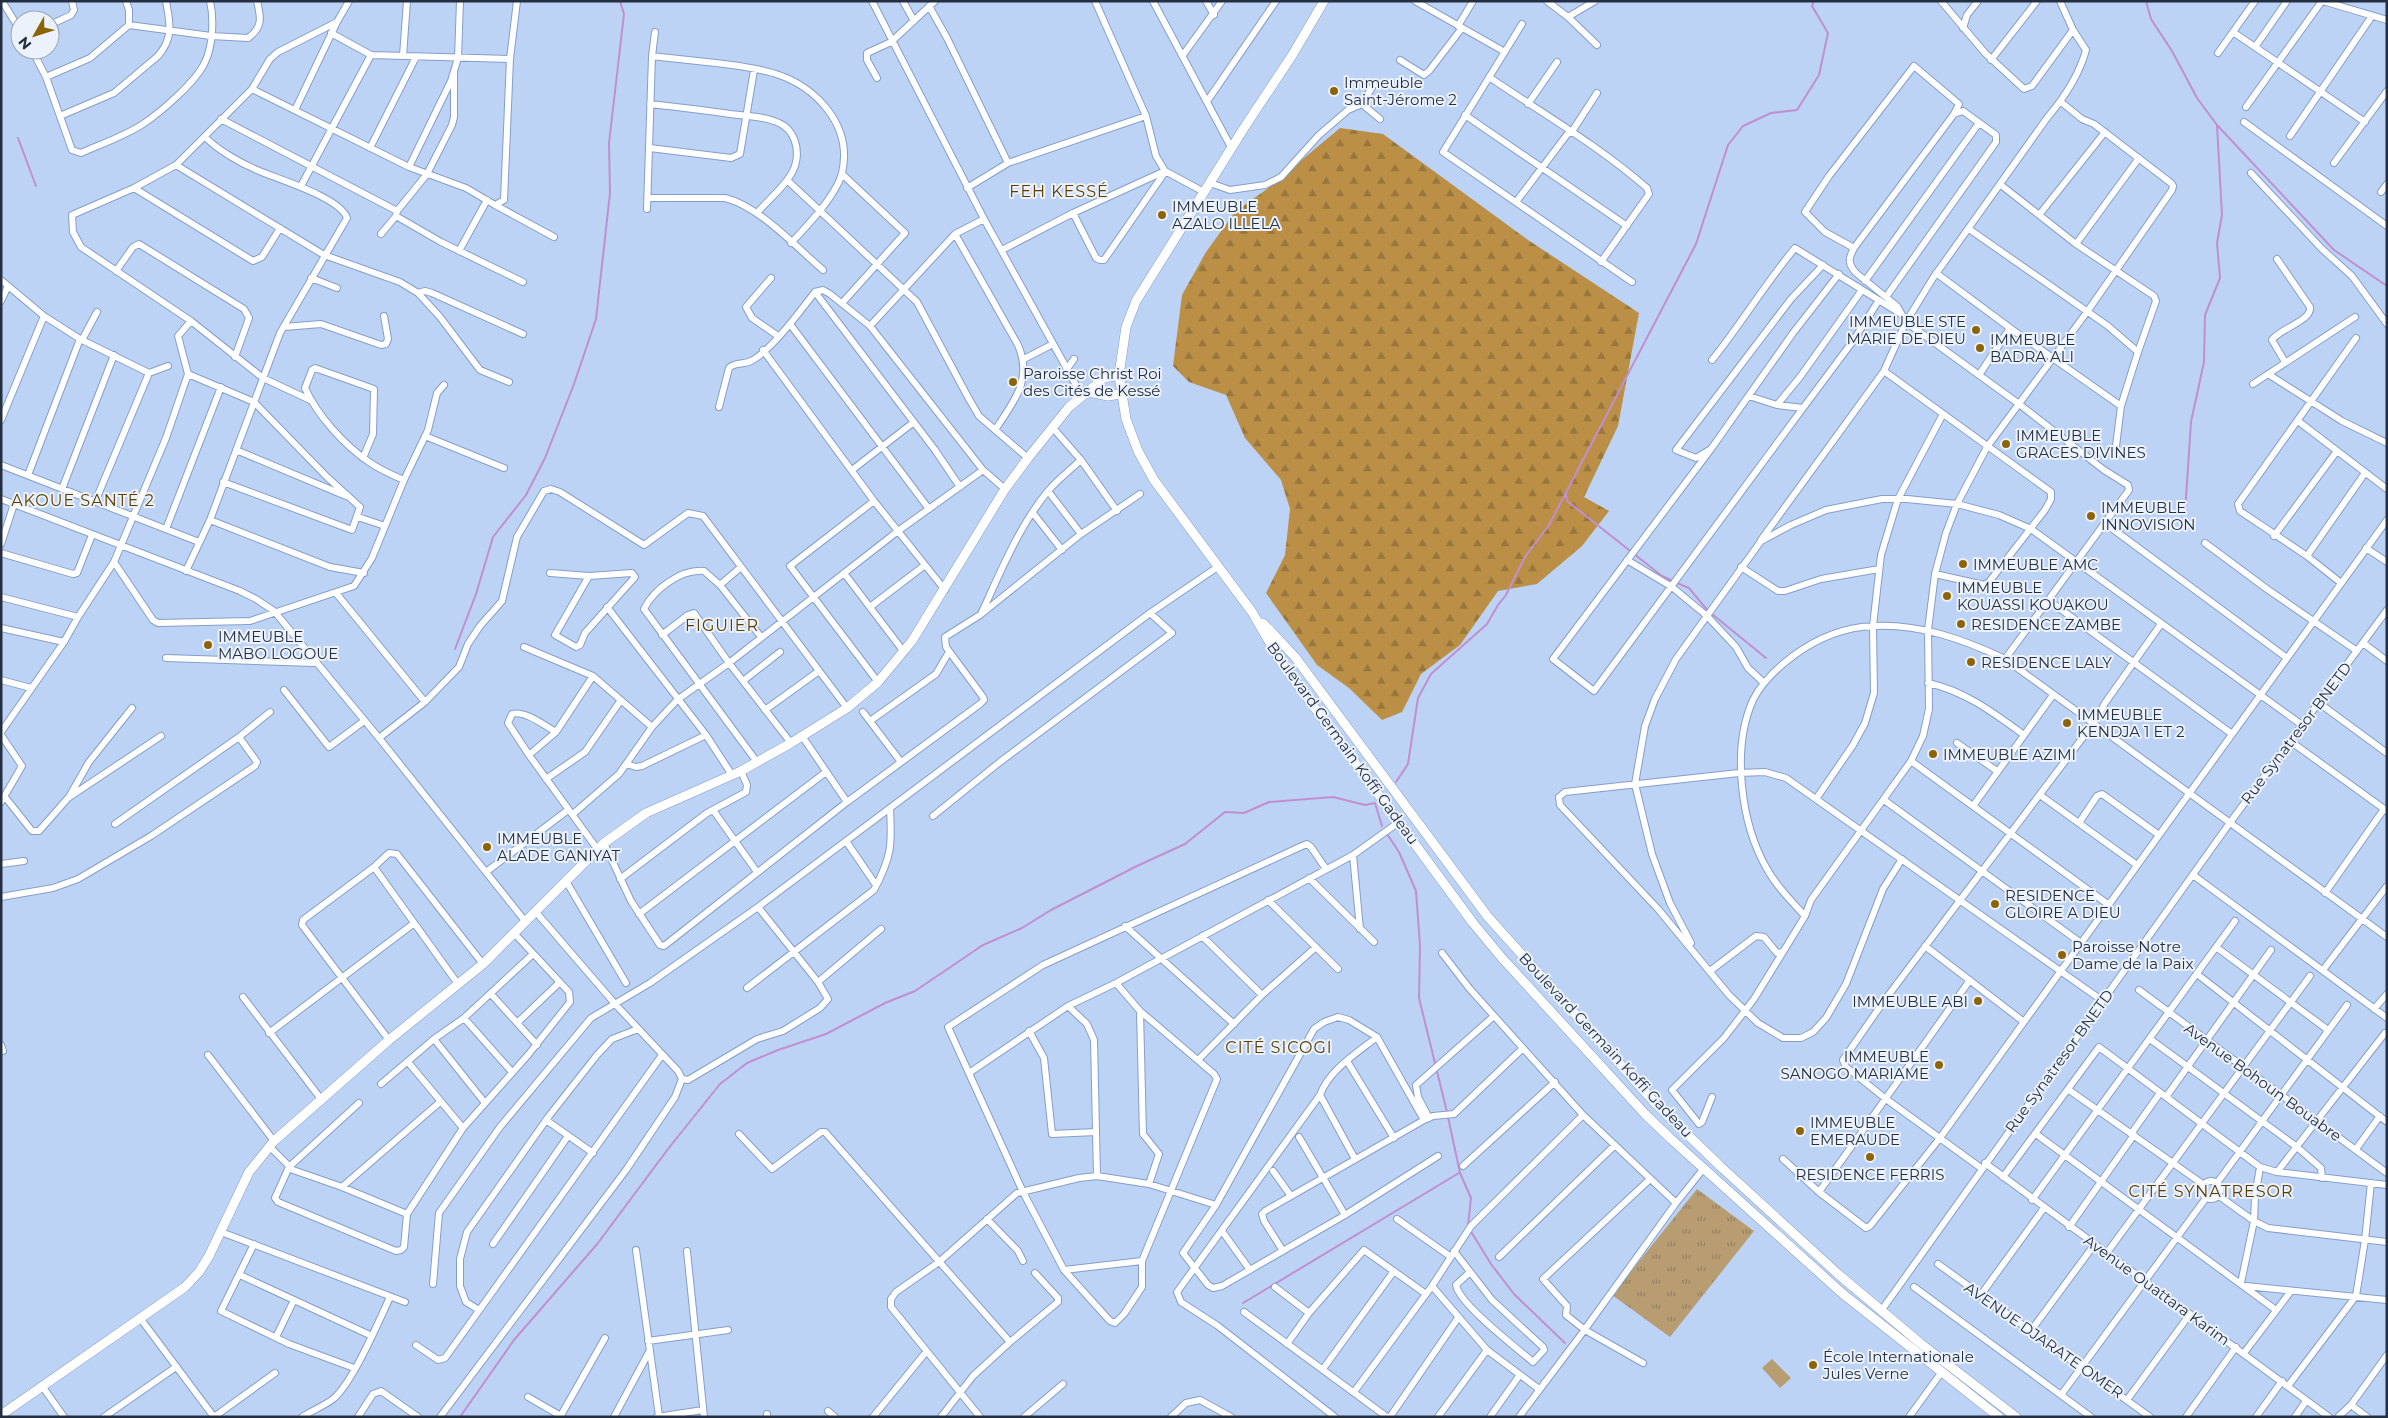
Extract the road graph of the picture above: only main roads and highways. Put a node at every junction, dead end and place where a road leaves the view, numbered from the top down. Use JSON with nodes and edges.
{"nodes":[{"id":1,"x":1324,"y":1,"type":"edge"},
{"id":2,"x":1119,"y":374,"type":"junction"},
{"id":3,"x":1085,"y":394,"type":"junction"},
{"id":4,"x":1120,"y":394,"type":"junction"},
{"id":5,"x":1252,"y":612,"type":"junction"},
{"id":6,"x":1,"y":1414,"type":"edge"},
{"id":7,"x":1999,"y":1417,"type":"edge"},
{"id":8,"x":2016,"y":1417,"type":"edge"}],
"edges":[{"from":1,"to":2,"type":"main road"},
{"from":2,"to":3,"type":"main road"},
{"from":2,"to":4,"type":"main road"},
{"from":3,"to":4,"type":"main road"},
{"from":3,"to":6,"type":"main road"},
{"from":4,"to":5,"type":"main road"},
{"from":5,"to":7,"type":"main road","name":"Boulevard Germain Koffi Gadeau"},
{"from":5,"to":8,"type":"main road","name":"Boulevard Germain Koffi Gadeau"}]}
